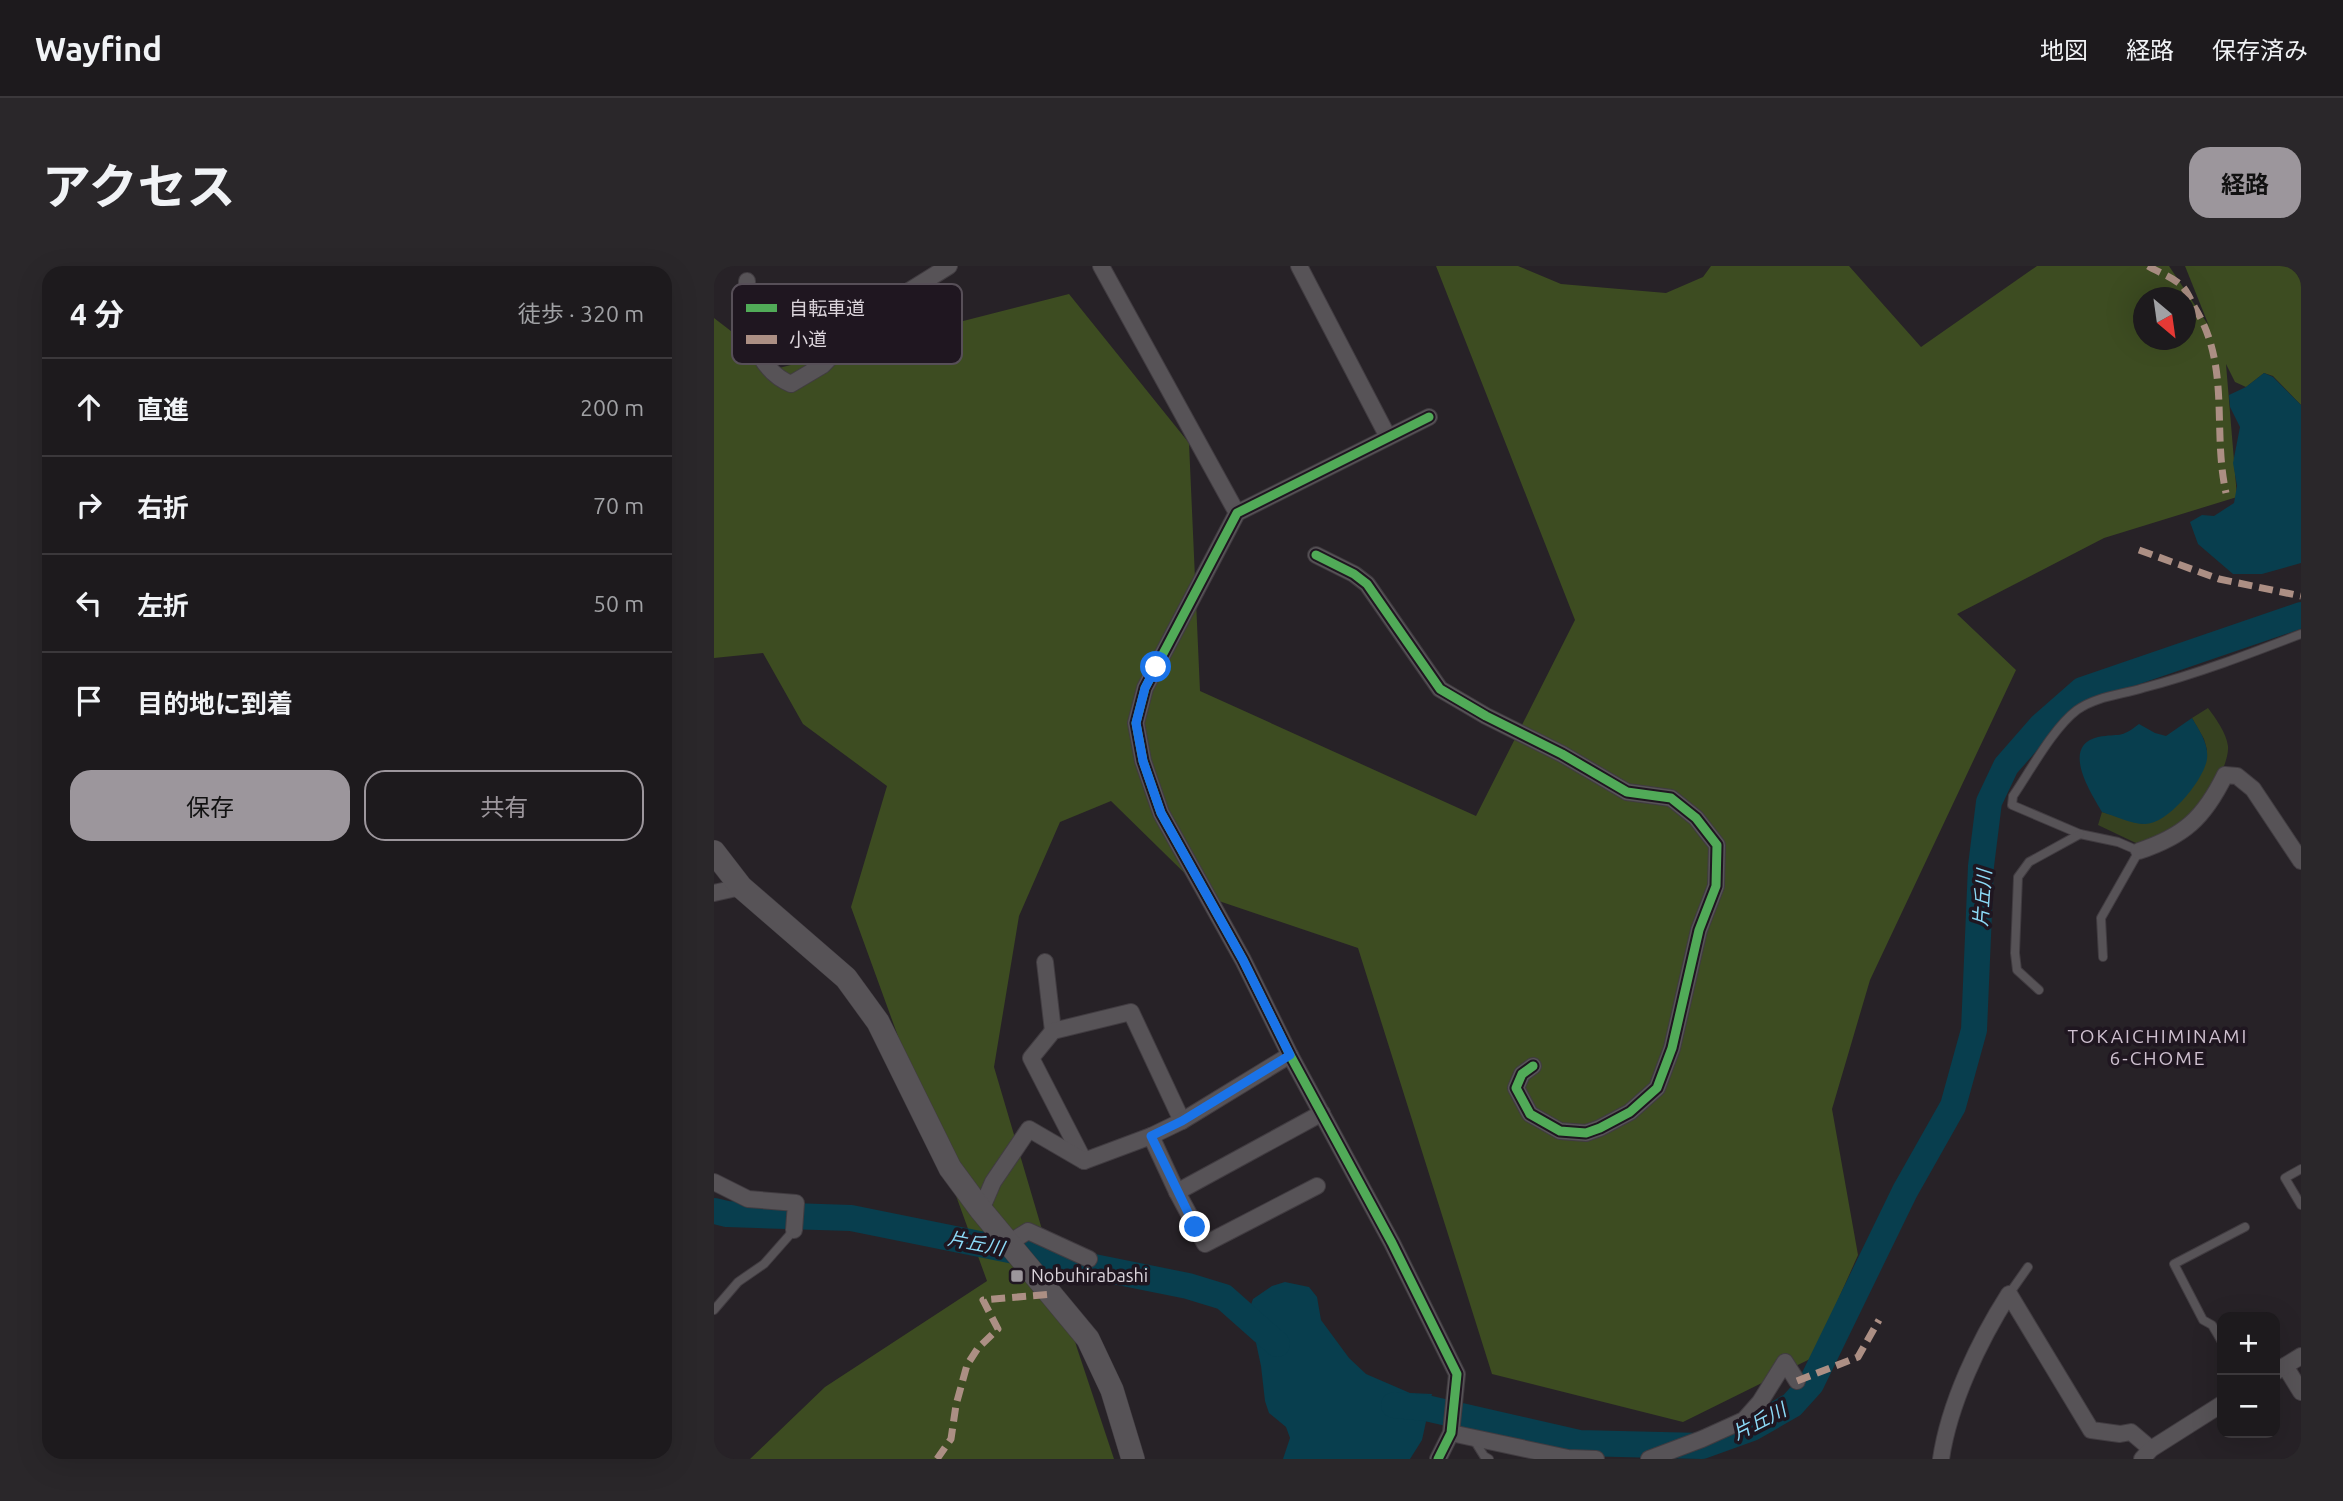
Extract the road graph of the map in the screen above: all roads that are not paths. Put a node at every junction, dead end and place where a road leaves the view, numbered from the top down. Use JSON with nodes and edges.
{"nodes":[{"id":1,"x":948,"y":266,"type":"edge"},
{"id":2,"x":1101,"y":266,"type":"edge"},
{"id":3,"x":1300,"y":266,"type":"edge"},
{"id":4,"x":747,"y":281,"type":"dead end"},
{"id":5,"x":747,"y":284,"type":"edge"},
{"id":6,"x":920,"y":284,"type":"edge"},
{"id":7,"x":767,"y":364,"type":"edge"},
{"id":8,"x":824,"y":364,"type":"edge"},
{"id":9,"x":1429,"y":417,"type":"dead end"},
{"id":10,"x":1388,"y":437,"type":"junction"},
{"id":11,"x":1237,"y":513,"type":"junction"},
{"id":12,"x":1316,"y":555,"type":"dead end"},
{"id":13,"x":2301,"y":634,"type":"edge"},
{"id":14,"x":2080,"y":834,"type":"junction"},
{"id":15,"x":2138,"y":851,"type":"junction"},
{"id":16,"x":714,"y":852,"type":"edge"},
{"id":17,"x":2301,"y":861,"type":"edge"},
{"id":18,"x":741,"y":887,"type":"junction"},
{"id":19,"x":714,"y":893,"type":"edge"},
{"id":20,"x":2103,"y":957,"type":"dead end"},
{"id":21,"x":1045,"y":962,"type":"dead end"},
{"id":22,"x":2039,"y":990,"type":"dead end"},
{"id":23,"x":1054,"y":1031,"type":"junction"},
{"id":24,"x":1290,"y":1055,"type":"junction"},
{"id":25,"x":1533,"y":1066,"type":"dead end"},
{"id":26,"x":1322,"y":1113,"type":"junction"},
{"id":27,"x":1182,"y":1121,"type":"junction"},
{"id":28,"x":1151,"y":1136,"type":"junction"},
{"id":29,"x":1084,"y":1161,"type":"junction"},
{"id":30,"x":2301,"y":1169,"type":"edge"},
{"id":31,"x":714,"y":1181,"type":"edge"},
{"id":32,"x":1317,"y":1186,"type":"dead end"},
{"id":33,"x":1177,"y":1192,"type":"junction"},
{"id":34,"x":2301,"y":1205,"type":"edge"},
{"id":35,"x":981,"y":1210,"type":"junction"},
{"id":36,"x":2245,"y":1227,"type":"dead end"},
{"id":37,"x":794,"y":1230,"type":"joint"},
{"id":38,"x":1009,"y":1244,"type":"junction"},
{"id":39,"x":1089,"y":1259,"type":"dead end"},
{"id":40,"x":2028,"y":1267,"type":"dead end"},
{"id":41,"x":2009,"y":1294,"type":"junction"},
{"id":42,"x":714,"y":1310,"type":"edge"},
{"id":43,"x":2217,"y":1334,"type":"edge"},
{"id":44,"x":2301,"y":1356,"type":"edge"},
{"id":45,"x":2280,"y":1369,"type":"edge"},
{"id":46,"x":1797,"y":1381,"type":"dead end"},
{"id":47,"x":2301,"y":1392,"type":"edge"},
{"id":48,"x":2217,"y":1407,"type":"edge"},
{"id":49,"x":1451,"y":1433,"type":"junction"},
{"id":50,"x":1472,"y":1436,"type":"junction"},
{"id":51,"x":2146,"y":1454,"type":"edge"},
{"id":52,"x":1133,"y":1459,"type":"edge"},
{"id":53,"x":1438,"y":1459,"type":"edge"},
{"id":54,"x":1489,"y":1459,"type":"edge"},
{"id":55,"x":1596,"y":1459,"type":"edge"},
{"id":56,"x":1649,"y":1459,"type":"edge"},
{"id":57,"x":1941,"y":1459,"type":"edge"}],
"edges":[{"from":1,"to":6,"type":"street"},
{"from":2,"to":11,"type":"street"},
{"from":3,"to":10,"type":"street"},
{"from":4,"to":5,"type":"street"},
{"from":7,"to":8,"type":"street"},
{"from":9,"to":10,"type":"street"},
{"from":10,"to":11,"type":"street"},
{"from":11,"to":24,"type":"street"},
{"from":12,"to":25,"type":"street"},
{"from":13,"to":14,"type":"lane"},
{"from":14,"to":15,"type":"lane"},
{"from":14,"to":22,"type":"lane"},
{"from":15,"to":17,"type":"street"},
{"from":15,"to":20,"type":"lane"},
{"from":16,"to":18,"type":"street"},
{"from":18,"to":19,"type":"street"},
{"from":18,"to":35,"type":"street"},
{"from":21,"to":23,"type":"street"},
{"from":23,"to":27,"type":"street"},
{"from":23,"to":29,"type":"street"},
{"from":24,"to":26,"type":"street"},
{"from":24,"to":27,"type":"street"},
{"from":26,"to":33,"type":"street"},
{"from":26,"to":49,"type":"street"},
{"from":27,"to":28,"type":"street"},
{"from":28,"to":29,"type":"street"},
{"from":28,"to":33,"type":"street"},
{"from":29,"to":35,"type":"street"},
{"from":30,"to":34,"type":"lane"},
{"from":31,"to":37,"type":"street"},
{"from":32,"to":33,"type":"street"},
{"from":35,"to":38,"type":"street"},
{"from":36,"to":43,"type":"lane"},
{"from":37,"to":42,"type":"lane"},
{"from":38,"to":39,"type":"street"},
{"from":38,"to":52,"type":"street"},
{"from":40,"to":41,"type":"lane"},
{"from":41,"to":51,"type":"street"},
{"from":41,"to":57,"type":"street"},
{"from":44,"to":45,"type":"street"},
{"from":45,"to":47,"type":"street"},
{"from":46,"to":56,"type":"street"},
{"from":48,"to":51,"type":"street"},
{"from":49,"to":50,"type":"street"},
{"from":49,"to":53,"type":"street"},
{"from":50,"to":54,"type":"lane"},
{"from":50,"to":55,"type":"street"}]}
